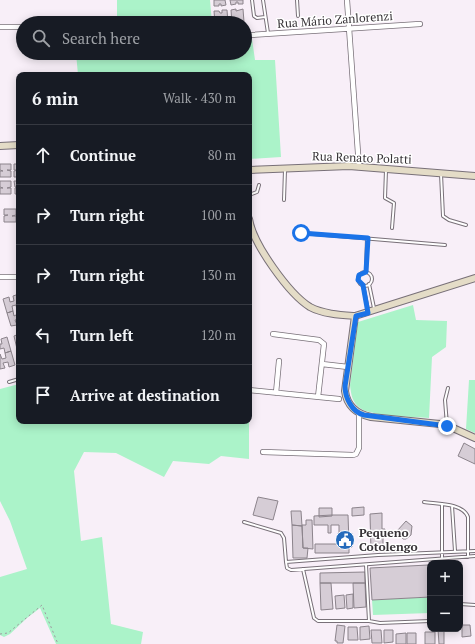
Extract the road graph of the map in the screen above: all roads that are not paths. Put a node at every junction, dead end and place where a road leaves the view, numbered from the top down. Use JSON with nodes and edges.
{"nodes":[{"id":1,"x":252,"y":0,"type":"edge"},
{"id":2,"x":263,"y":0,"type":"edge"},
{"id":3,"x":297,"y":0,"type":"edge"},
{"id":4,"x":347,"y":0,"type":"edge"},
{"id":5,"x":298,"y":16,"type":"dead end"},
{"id":6,"x":265,"y":17,"type":"junction"},
{"id":7,"x":420,"y":24,"type":"dead end"},
{"id":8,"x":0,"y":27,"type":"edge"},
{"id":9,"x":16,"y":27,"type":"edge"},
{"id":10,"x":349,"y":29,"type":"junction"},
{"id":11,"x":268,"y":34,"type":"junction"},
{"id":12,"x":252,"y":35,"type":"edge"},
{"id":13,"x":16,"y":145,"type":"edge"},
{"id":14,"x":0,"y":146,"type":"edge"},
{"id":15,"x":359,"y":167,"type":"junction"},
{"id":16,"x":386,"y":168,"type":"junction"},
{"id":17,"x":285,"y":169,"type":"junction"},
{"id":18,"x":252,"y":170,"type":"edge"},
{"id":19,"x":441,"y":172,"type":"junction"},
{"id":20,"x":475,"y":176,"type":"edge"},
{"id":21,"x":259,"y":185,"type":"dead end"},
{"id":22,"x":252,"y":194,"type":"edge"},
{"id":23,"x":284,"y":200,"type":"dead end"},
{"id":24,"x":466,"y":225,"type":"dead end"},
{"id":25,"x":392,"y":228,"type":"dead end"},
{"id":26,"x":252,"y":232,"type":"edge"},
{"id":27,"x":301,"y":233,"type":"dead end"},
{"id":28,"x":368,"y":238,"type":"junction"},
{"id":29,"x":445,"y":245,"type":"dead end"},
{"id":30,"x":366,"y":272,"type":"junction"},
{"id":31,"x":0,"y":277,"type":"edge"},
{"id":32,"x":16,"y":277,"type":"edge"},
{"id":33,"x":475,"y":278,"type":"edge"},
{"id":34,"x":369,"y":284,"type":"junction"},
{"id":35,"x":363,"y":285,"type":"junction"},
{"id":36,"x":375,"y":311,"type":"junction"},
{"id":37,"x":368,"y":313,"type":"junction"},
{"id":38,"x":356,"y":316,"type":"junction"},
{"id":39,"x":273,"y":334,"type":"dead end"},
{"id":40,"x":279,"y":361,"type":"dead end"},
{"id":41,"x":322,"y":364,"type":"junction"},
{"id":42,"x":348,"y":367,"type":"junction"},
{"id":43,"x":16,"y":381,"type":"edge"},
{"id":44,"x":9,"y":382,"type":"dead end"},
{"id":45,"x":448,"y":388,"type":"dead end"},
{"id":46,"x":252,"y":390,"type":"edge"},
{"id":47,"x":276,"y":393,"type":"junction"},
{"id":48,"x":318,"y":397,"type":"junction"},
{"id":49,"x":339,"y":399,"type":"dead end"},
{"id":50,"x":360,"y":414,"type":"junction"},
{"id":51,"x":447,"y":426,"type":"junction"},
{"id":52,"x":475,"y":438,"type":"edge"},
{"id":53,"x":263,"y":452,"type":"dead end"},
{"id":54,"x":424,"y":502,"type":"dead end"},
{"id":55,"x":442,"y":504,"type":"junction"},
{"id":56,"x":452,"y":506,"type":"junction"},
{"id":57,"x":244,"y":522,"type":"dead end"},
{"id":58,"x":455,"y":551,"type":"junction"},
{"id":59,"x":468,"y":551,"type":"junction"},
{"id":60,"x":475,"y":551,"type":"edge"},
{"id":61,"x":441,"y":552,"type":"junction"},
{"id":62,"x":475,"y":556,"type":"edge"},
{"id":63,"x":468,"y":557,"type":"junction"},
{"id":64,"x":442,"y":558,"type":"junction"},
{"id":65,"x":286,"y":562,"type":"junction"},
{"id":66,"x":366,"y":565,"type":"junction"},
{"id":67,"x":303,"y":569,"type":"junction"},
{"id":68,"x":463,"y":604,"type":"edge"},
{"id":69,"x":475,"y":605,"type":"edge"},
{"id":70,"x":368,"y":621,"type":"junction"},
{"id":71,"x":427,"y":621,"type":"edge"}],
"edges":[{"from":1,"to":6,"type":"lane"},
{"from":2,"to":6,"type":"lane"},
{"from":3,"to":5,"type":"lane"},
{"from":4,"to":10,"type":"street"},
{"from":6,"to":11,"type":"lane"},
{"from":7,"to":10,"type":"street","name":"Rua Mário Zanlorenzi"},
{"from":8,"to":9,"type":"street"},
{"from":10,"to":11,"type":"street","name":"Rua Mário Zanlorenzi"},
{"from":10,"to":15,"type":"street"},
{"from":11,"to":12,"type":"street","name":"Rua Mário Zanlorenzi"},
{"from":13,"to":14,"type":"main road"},
{"from":15,"to":16,"type":"main road","name":"Rua Renato Polatti"},
{"from":15,"to":17,"type":"main road","name":"Rua Renato Polatti"},
{"from":16,"to":19,"type":"main road","name":"Rua Renato Polatti"},
{"from":16,"to":25,"type":"lane"},
{"from":17,"to":18,"type":"main road","name":"Rua Renato Polatti"},
{"from":17,"to":23,"type":"lane"},
{"from":19,"to":20,"type":"main road","name":"Rua Renato Polatti"},
{"from":19,"to":24,"type":"lane"},
{"from":21,"to":22,"type":"lane"},
{"from":26,"to":38,"type":"main road"},
{"from":27,"to":28,"type":"lane"},
{"from":28,"to":29,"type":"lane"},
{"from":28,"to":30,"type":"lane"},
{"from":30,"to":34,"type":"lane"},
{"from":30,"to":35,"type":"lane"},
{"from":31,"to":32,"type":"street"},
{"from":33,"to":36,"type":"main road"},
{"from":34,"to":35,"type":"lane"},
{"from":34,"to":36,"type":"lane"},
{"from":35,"to":37,"type":"lane"},
{"from":36,"to":37,"type":"main road"},
{"from":37,"to":38,"type":"main road"},
{"from":38,"to":42,"type":"main road"},
{"from":39,"to":41,"type":"street"},
{"from":40,"to":47,"type":"street"},
{"from":41,"to":42,"type":"street"},
{"from":41,"to":48,"type":"street"},
{"from":42,"to":50,"type":"main road"},
{"from":43,"to":44,"type":"lane"},
{"from":45,"to":51,"type":"lane"},
{"from":46,"to":47,"type":"street"},
{"from":47,"to":48,"type":"street"},
{"from":48,"to":49,"type":"street"},
{"from":50,"to":51,"type":"main road"},
{"from":50,"to":53,"type":"street"},
{"from":51,"to":52,"type":"main road"},
{"from":54,"to":55,"type":"lane"},
{"from":55,"to":56,"type":"lane"},
{"from":55,"to":61,"type":"lane"},
{"from":56,"to":58,"type":"lane"},
{"from":56,"to":59,"type":"lane"},
{"from":57,"to":65,"type":"lane"},
{"from":58,"to":59,"type":"lane"},
{"from":58,"to":61,"type":"lane"},
{"from":59,"to":60,"type":"lane"},
{"from":59,"to":63,"type":"lane"},
{"from":61,"to":64,"type":"lane"},
{"from":61,"to":65,"type":"lane"},
{"from":62,"to":63,"type":"lane"},
{"from":63,"to":64,"type":"lane"},
{"from":64,"to":66,"type":"lane"},
{"from":65,"to":67,"type":"lane"},
{"from":66,"to":67,"type":"lane"},
{"from":66,"to":70,"type":"lane"},
{"from":67,"to":70,"type":"lane"},
{"from":68,"to":69,"type":"lane"},
{"from":70,"to":71,"type":"lane"}]}
